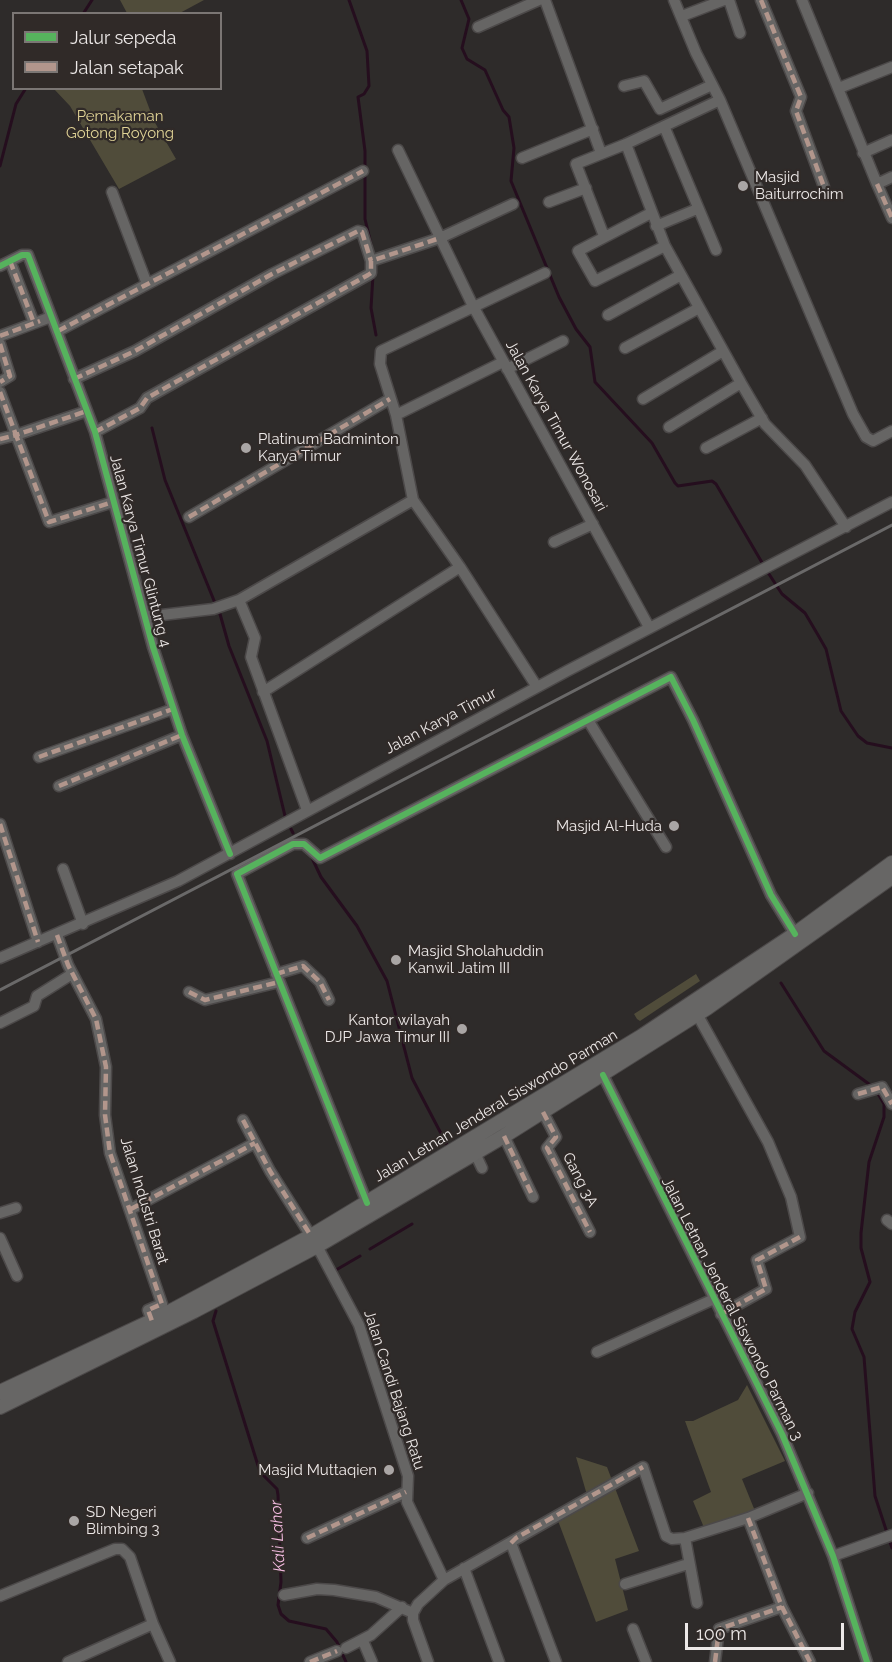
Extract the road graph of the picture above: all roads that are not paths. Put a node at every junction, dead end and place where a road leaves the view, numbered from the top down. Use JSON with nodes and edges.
{"nodes":[{"id":1,"x":539,"y":0,"type":"edge"},
{"id":2,"x":545,"y":0,"type":"edge"},
{"id":3,"x":674,"y":0,"type":"edge"},
{"id":4,"x":727,"y":0,"type":"edge"},
{"id":5,"x":761,"y":0,"type":"edge"},
{"id":6,"x":802,"y":0,"type":"edge"},
{"id":7,"x":682,"y":16,"type":"junction"},
{"id":8,"x":478,"y":27,"type":"dead end"},
{"id":9,"x":740,"y":33,"type":"dead end"},
{"id":10,"x":892,"y":67,"type":"edge"},
{"id":11,"x":712,"y":85,"type":"junction"},
{"id":12,"x":624,"y":86,"type":"dead end"},
{"id":13,"x":839,"y":88,"type":"junction"},
{"id":14,"x":720,"y":100,"type":"junction"},
{"id":15,"x":664,"y":126,"type":"junction"},
{"id":16,"x":593,"y":129,"type":"junction"},
{"id":17,"x":892,"y":140,"type":"edge"},
{"id":18,"x":626,"y":144,"type":"junction"},
{"id":19,"x":398,"y":150,"type":"dead end"},
{"id":20,"x":602,"y":153,"type":"junction"},
{"id":21,"x":863,"y":153,"type":"junction"},
{"id":22,"x":522,"y":158,"type":"dead end"},
{"id":23,"x":363,"y":171,"type":"dead end"},
{"id":24,"x":892,"y":177,"type":"edge"},
{"id":25,"x":877,"y":184,"type":"junction"},
{"id":26,"x":824,"y":187,"type":"dead end"},
{"id":27,"x":586,"y":188,"type":"junction"},
{"id":28,"x":112,"y":192,"type":"dead end"},
{"id":29,"x":549,"y":202,"type":"dead end"},
{"id":30,"x":513,"y":204,"type":"dead end"},
{"id":31,"x":697,"y":209,"type":"junction"},
{"id":32,"x":651,"y":213,"type":"junction"},
{"id":33,"x":892,"y":218,"type":"edge"},
{"id":34,"x":656,"y":226,"type":"junction"},
{"id":35,"x":604,"y":236,"type":"junction"},
{"id":36,"x":440,"y":238,"type":"junction"},
{"id":37,"x":664,"y":246,"type":"junction"},
{"id":38,"x":716,"y":250,"type":"dead end"},
{"id":39,"x":371,"y":261,"type":"junction"},
{"id":40,"x":5,"y":264,"type":"edge"},
{"id":41,"x":545,"y":273,"type":"dead end"},
{"id":42,"x":681,"y":275,"type":"junction"},
{"id":43,"x":147,"y":284,"type":"junction"},
{"id":44,"x":473,"y":306,"type":"junction"},
{"id":45,"x":699,"y":308,"type":"junction"},
{"id":46,"x":608,"y":315,"type":"dead end"},
{"id":47,"x":51,"y":317,"type":"junction"},
{"id":48,"x":34,"y":323,"type":"junction"},
{"id":49,"x":58,"y":331,"type":"junction"},
{"id":50,"x":0,"y":336,"type":"edge"},
{"id":51,"x":563,"y":341,"type":"dead end"},
{"id":52,"x":0,"y":344,"type":"edge"},
{"id":53,"x":625,"y":348,"type":"dead end"},
{"id":54,"x":723,"y":351,"type":"junction"},
{"id":55,"x":505,"y":365,"type":"junction"},
{"id":56,"x":74,"y":379,"type":"junction"},
{"id":57,"x":0,"y":381,"type":"edge"},
{"id":58,"x":741,"y":383,"type":"junction"},
{"id":59,"x":1,"y":398,"type":"edge"},
{"id":60,"x":390,"y":399,"type":"junction"},
{"id":61,"x":643,"y":399,"type":"dead end"},
{"id":62,"x":87,"y":411,"type":"junction"},
{"id":63,"x":396,"y":415,"type":"junction"},
{"id":64,"x":762,"y":418,"type":"junction"},
{"id":65,"x":669,"y":427,"type":"dead end"},
{"id":66,"x":892,"y":430,"type":"edge"},
{"id":67,"x":95,"y":432,"type":"junction"},
{"id":68,"x":16,"y":435,"type":"junction"},
{"id":69,"x":0,"y":439,"type":"edge"},
{"id":70,"x":706,"y":448,"type":"dead end"},
{"id":71,"x":413,"y":500,"type":"junction"},
{"id":72,"x":113,"y":502,"type":"junction"},
{"id":73,"x":892,"y":502,"type":"edge"},
{"id":74,"x":189,"y":517,"type":"dead end"},
{"id":75,"x":593,"y":524,"type":"junction"},
{"id":76,"x":846,"y":527,"type":"junction"},
{"id":77,"x":554,"y":542,"type":"dead end"},
{"id":78,"x":460,"y":567,"type":"junction"},
{"id":79,"x":238,"y":600,"type":"junction"},
{"id":80,"x":145,"y":617,"type":"junction"},
{"id":81,"x":650,"y":627,"type":"junction"},
{"id":82,"x":537,"y":687,"type":"junction"},
{"id":83,"x":263,"y":692,"type":"junction"},
{"id":84,"x":173,"y":709,"type":"junction"},
{"id":85,"x":588,"y":720,"type":"junction"},
{"id":86,"x":182,"y":735,"type":"junction"},
{"id":87,"x":39,"y":758,"type":"dead end"},
{"id":88,"x":59,"y":786,"type":"dead end"},
{"id":89,"x":307,"y":810,"type":"junction"},
{"id":90,"x":0,"y":825,"type":"edge"},
{"id":91,"x":666,"y":847,"type":"dead end"},
{"id":92,"x":230,"y":854,"type":"junction"},
{"id":93,"x":63,"y":869,"type":"dead end"},
{"id":94,"x":891,"y":870,"type":"edge"},
{"id":95,"x":827,"y":918,"type":"junction"},
{"id":96,"x":83,"y":924,"type":"junction"},
{"id":97,"x":795,"y":934,"type":"junction"},
{"id":98,"x":57,"y":935,"type":"junction"},
{"id":99,"x":38,"y":942,"type":"junction"},
{"id":100,"x":0,"y":958,"type":"edge"},
{"id":101,"x":72,"y":974,"type":"junction"},
{"id":102,"x":278,"y":978,"type":"junction"},
{"id":103,"x":189,"y":992,"type":"dead end"},
{"id":104,"x":329,"y":1000,"type":"dead end"},
{"id":105,"x":697,"y":1014,"type":"junction"},
{"id":106,"x":0,"y":1023,"type":"edge"},
{"id":107,"x":603,"y":1076,"type":"junction"},
{"id":108,"x":858,"y":1094,"type":"dead end"},
{"id":109,"x":892,"y":1104,"type":"edge"},
{"id":110,"x":543,"y":1112,"type":"junction"},
{"id":111,"x":243,"y":1120,"type":"dead end"},
{"id":112,"x":504,"y":1136,"type":"junction"},
{"id":113,"x":255,"y":1143,"type":"junction"},
{"id":114,"x":475,"y":1153,"type":"junction"},
{"id":115,"x":482,"y":1168,"type":"dead end"},
{"id":116,"x":533,"y":1197,"type":"dead end"},
{"id":117,"x":367,"y":1203,"type":"junction"},
{"id":118,"x":16,"y":1209,"type":"dead end"},
{"id":119,"x":131,"y":1209,"type":"dead end"},
{"id":120,"x":0,"y":1213,"type":"edge"},
{"id":121,"x":590,"y":1232,"type":"dead end"},
{"id":122,"x":0,"y":1238,"type":"edge"},
{"id":123,"x":314,"y":1241,"type":"junction"},
{"id":124,"x":17,"y":1276,"type":"dead end"},
{"id":125,"x":714,"y":1299,"type":"junction"},
{"id":126,"x":721,"y":1314,"type":"junction"},
{"id":127,"x":152,"y":1321,"type":"junction"},
{"id":128,"x":597,"y":1352,"type":"dead end"},
{"id":129,"x":0,"y":1392,"type":"edge"},
{"id":130,"x":0,"y":1407,"type":"edge"},
{"id":131,"x":406,"y":1492,"type":"junction"},
{"id":132,"x":808,"y":1493,"type":"junction"},
{"id":133,"x":748,"y":1518,"type":"junction"},
{"id":134,"x":889,"y":1536,"type":"edge"},
{"id":135,"x":307,"y":1538,"type":"dead end"},
{"id":136,"x":685,"y":1538,"type":"junction"},
{"id":137,"x":511,"y":1543,"type":"junction"},
{"id":138,"x":833,"y":1556,"type":"junction"},
{"id":139,"x":688,"y":1564,"type":"junction"},
{"id":140,"x":464,"y":1568,"type":"junction"},
{"id":141,"x":444,"y":1580,"type":"junction"},
{"id":142,"x":625,"y":1584,"type":"dead end"},
{"id":143,"x":284,"y":1595,"type":"dead end"},
{"id":144,"x":0,"y":1596,"type":"edge"},
{"id":145,"x":697,"y":1603,"type":"dead end"},
{"id":146,"x":402,"y":1607,"type":"junction"},
{"id":147,"x":782,"y":1607,"type":"junction"},
{"id":148,"x":413,"y":1612,"type":"junction"},
{"id":149,"x":153,"y":1624,"type":"junction"},
{"id":150,"x":633,"y":1629,"type":"dead end"},
{"id":151,"x":363,"y":1641,"type":"junction"},
{"id":152,"x":68,"y":1662,"type":"edge"},
{"id":153,"x":170,"y":1662,"type":"edge"},
{"id":154,"x":310,"y":1662,"type":"edge"},
{"id":155,"x":372,"y":1662,"type":"edge"},
{"id":156,"x":428,"y":1662,"type":"edge"},
{"id":157,"x":499,"y":1662,"type":"edge"},
{"id":158,"x":556,"y":1662,"type":"edge"},
{"id":159,"x":646,"y":1662,"type":"edge"},
{"id":160,"x":715,"y":1662,"type":"edge"},
{"id":161,"x":810,"y":1662,"type":"edge"},
{"id":162,"x":867,"y":1662,"type":"edge"}],
"edges":[{"from":1,"to":8,"type":"street"},
{"from":2,"to":16,"type":"street"},
{"from":3,"to":7,"type":"street"},
{"from":4,"to":7,"type":"street"},
{"from":4,"to":9,"type":"street"},
{"from":5,"to":26,"type":"street"},
{"from":6,"to":13,"type":"street"},
{"from":7,"to":11,"type":"street"},
{"from":10,"to":13,"type":"street"},
{"from":11,"to":12,"type":"street"},
{"from":11,"to":14,"type":"street"},
{"from":13,"to":21,"type":"street"},
{"from":14,"to":15,"type":"street"},
{"from":14,"to":66,"type":"street"},
{"from":15,"to":18,"type":"street"},
{"from":15,"to":31,"type":"street"},
{"from":16,"to":20,"type":"street"},
{"from":16,"to":22,"type":"street"},
{"from":17,"to":21,"type":"street"},
{"from":18,"to":20,"type":"street"},
{"from":18,"to":32,"type":"street"},
{"from":19,"to":36,"type":"street","name":"Jalan Karya Timur Wonosari"},
{"from":20,"to":27,"type":"street"},
{"from":21,"to":25,"type":"street"},
{"from":23,"to":43,"type":"street"},
{"from":24,"to":25,"type":"street"},
{"from":25,"to":33,"type":"street"},
{"from":27,"to":29,"type":"street"},
{"from":27,"to":35,"type":"street"},
{"from":28,"to":43,"type":"street"},
{"from":30,"to":36,"type":"street"},
{"from":31,"to":34,"type":"street"},
{"from":31,"to":38,"type":"street"},
{"from":32,"to":34,"type":"street"},
{"from":32,"to":35,"type":"street"},
{"from":34,"to":37,"type":"street"},
{"from":35,"to":37,"type":"street"},
{"from":36,"to":39,"type":"street"},
{"from":36,"to":44,"type":"street","name":"Jalan Karya Timur Wonosari"},
{"from":37,"to":42,"type":"street"},
{"from":39,"to":56,"type":"street"},
{"from":39,"to":67,"type":"street"},
{"from":40,"to":47,"type":"street","name":"Jalan Karya Timur Glintung 4"},
{"from":40,"to":48,"type":"street"},
{"from":41,"to":44,"type":"street"},
{"from":42,"to":45,"type":"street"},
{"from":42,"to":46,"type":"street"},
{"from":43,"to":49,"type":"street"},
{"from":44,"to":55,"type":"street","name":"Jalan Karya Timur Wonosari"},
{"from":44,"to":60,"type":"street"},
{"from":45,"to":53,"type":"street"},
{"from":45,"to":54,"type":"street"},
{"from":47,"to":48,"type":"street"},
{"from":47,"to":49,"type":"street","name":"Jalan Karya Timur Glintung 4"},
{"from":48,"to":50,"type":"street"},
{"from":49,"to":56,"type":"street","name":"Jalan Karya Timur Glintung 4"},
{"from":51,"to":55,"type":"street"},
{"from":52,"to":57,"type":"street"},
{"from":54,"to":58,"type":"street"},
{"from":54,"to":61,"type":"street"},
{"from":55,"to":63,"type":"street"},
{"from":55,"to":75,"type":"street","name":"Jalan Karya Timur Wonosari"},
{"from":56,"to":62,"type":"street","name":"Jalan Karya Timur Glintung 4"},
{"from":58,"to":64,"type":"street"},
{"from":58,"to":65,"type":"street"},
{"from":59,"to":68,"type":"street"},
{"from":60,"to":63,"type":"street"},
{"from":60,"to":74,"type":"street"},
{"from":62,"to":67,"type":"street","name":"Jalan Karya Timur Glintung 4"},
{"from":62,"to":68,"type":"street"},
{"from":63,"to":71,"type":"street"},
{"from":64,"to":70,"type":"street"},
{"from":64,"to":76,"type":"street"},
{"from":67,"to":72,"type":"street","name":"Jalan Karya Timur Glintung 4"},
{"from":68,"to":69,"type":"street"},
{"from":68,"to":72,"type":"street"},
{"from":71,"to":78,"type":"street"},
{"from":71,"to":79,"type":"street"},
{"from":72,"to":80,"type":"street","name":"Jalan Karya Timur Glintung 4"},
{"from":73,"to":76,"type":"street","name":"Jalan Karya Timur"},
{"from":75,"to":77,"type":"street"},
{"from":75,"to":81,"type":"street","name":"Jalan Karya Timur Wonosari"},
{"from":76,"to":81,"type":"street","name":"Jalan Karya Timur"},
{"from":78,"to":82,"type":"street"},
{"from":78,"to":83,"type":"street"},
{"from":79,"to":80,"type":"street"},
{"from":79,"to":83,"type":"street"},
{"from":80,"to":84,"type":"street","name":"Jalan Karya Timur Glintung 4"},
{"from":81,"to":82,"type":"street","name":"Jalan Karya Timur"},
{"from":82,"to":89,"type":"street","name":"Jalan Karya Timur"},
{"from":83,"to":89,"type":"street"},
{"from":84,"to":86,"type":"street","name":"Jalan Karya Timur Glintung 4"},
{"from":84,"to":87,"type":"street"},
{"from":85,"to":91,"type":"street"},
{"from":85,"to":97,"type":"street"},
{"from":85,"to":102,"type":"street"},
{"from":86,"to":88,"type":"street"},
{"from":86,"to":92,"type":"street","name":"Jalan Karya Timur Glintung 4"},
{"from":89,"to":92,"type":"street","name":"Jalan Karya Timur"},
{"from":90,"to":99,"type":"street"},
{"from":92,"to":96,"type":"street","name":"Jalan Karya Timur"},
{"from":93,"to":96,"type":"street"},
{"from":94,"to":95,"type":"main road","name":"Jalan Letnan Jenderal Siswondo Parman"},
{"from":95,"to":97,"type":"main road","name":"Jalan Letnan Jenderal Siswondo Parman"},
{"from":95,"to":105,"type":"main road","name":"Jalan Letnan Jenderal Siswondo Parman"},
{"from":96,"to":98,"type":"street","name":"Jalan Karya Timur"},
{"from":97,"to":117,"type":"main road","name":"Jalan Letnan Jenderal Siswondo Parman"},
{"from":98,"to":99,"type":"street","name":"Jalan Karya Timur"},
{"from":98,"to":101,"type":"street","name":"Jalan Industri Barat"},
{"from":99,"to":100,"type":"street","name":"Jalan Karya Timur"},
{"from":101,"to":106,"type":"street"},
{"from":101,"to":127,"type":"street","name":"Jalan Industri Barat"},
{"from":102,"to":103,"type":"street"},
{"from":102,"to":104,"type":"street"},
{"from":102,"to":117,"type":"street"},
{"from":105,"to":107,"type":"main road","name":"Jalan Letnan Jenderal Siswondo Parman"},
{"from":105,"to":126,"type":"street"},
{"from":107,"to":110,"type":"main road","name":"Jalan Letnan Jenderal Siswondo Parman"},
{"from":107,"to":125,"type":"street","name":"Jalan Letnan Jenderal Siswondo Parman 3"},
{"from":108,"to":109,"type":"street"},
{"from":110,"to":112,"type":"main road","name":"Jalan Letnan Jenderal Siswondo Parman"},
{"from":110,"to":121,"type":"street","name":"Gang 3A"},
{"from":111,"to":113,"type":"street","name":"Jalan Candi Bajang Ratu"},
{"from":112,"to":114,"type":"main road","name":"Jalan Letnan Jenderal Siswondo Parman"},
{"from":112,"to":116,"type":"street"},
{"from":113,"to":119,"type":"street"},
{"from":113,"to":123,"type":"street","name":"Jalan Candi Bajang Ratu"},
{"from":114,"to":115,"type":"street"},
{"from":114,"to":123,"type":"main road","name":"Jalan Letnan Jenderal Siswondo Parman"},
{"from":117,"to":123,"type":"main road","name":"Jalan Letnan Jenderal Siswondo Parman"},
{"from":118,"to":120,"type":"street"},
{"from":122,"to":124,"type":"street"},
{"from":123,"to":127,"type":"main road","name":"Jalan Letnan Jenderal Siswondo Parman"},
{"from":123,"to":130,"type":"main road","name":"Jalan Letnan Jenderal Siswondo Parman"},
{"from":123,"to":131,"type":"street","name":"Jalan Candi Bajang Ratu"},
{"from":125,"to":126,"type":"street","name":"Jalan Letnan Jenderal Siswondo Parman 3"},
{"from":125,"to":128,"type":"street"},
{"from":126,"to":132,"type":"street","name":"Jalan Letnan Jenderal Siswondo Parman 3"},
{"from":127,"to":129,"type":"main road","name":"Jalan Letnan Jenderal Siswondo Parman"},
{"from":131,"to":135,"type":"street"},
{"from":131,"to":141,"type":"street","name":"Jalan Candi Bajang Ratu"},
{"from":132,"to":133,"type":"street"},
{"from":132,"to":138,"type":"street","name":"Jalan Letnan Jenderal Siswondo Parman 3"},
{"from":133,"to":136,"type":"street"},
{"from":133,"to":147,"type":"street"},
{"from":134,"to":138,"type":"street"},
{"from":136,"to":137,"type":"street"},
{"from":136,"to":139,"type":"street"},
{"from":137,"to":140,"type":"street"},
{"from":137,"to":158,"type":"street"},
{"from":138,"to":162,"type":"street","name":"Jalan Letnan Jenderal Siswondo Parman 3"},
{"from":139,"to":142,"type":"street"},
{"from":139,"to":145,"type":"street"},
{"from":140,"to":141,"type":"street"},
{"from":140,"to":157,"type":"street"},
{"from":141,"to":148,"type":"street"},
{"from":143,"to":146,"type":"street"},
{"from":144,"to":149,"type":"street"},
{"from":146,"to":148,"type":"street"},
{"from":146,"to":151,"type":"street"},
{"from":147,"to":160,"type":"street"},
{"from":147,"to":161,"type":"street"},
{"from":148,"to":156,"type":"street"},
{"from":149,"to":152,"type":"street"},
{"from":149,"to":153,"type":"street"},
{"from":150,"to":159,"type":"street"},
{"from":151,"to":154,"type":"street"},
{"from":151,"to":155,"type":"street"}]}
